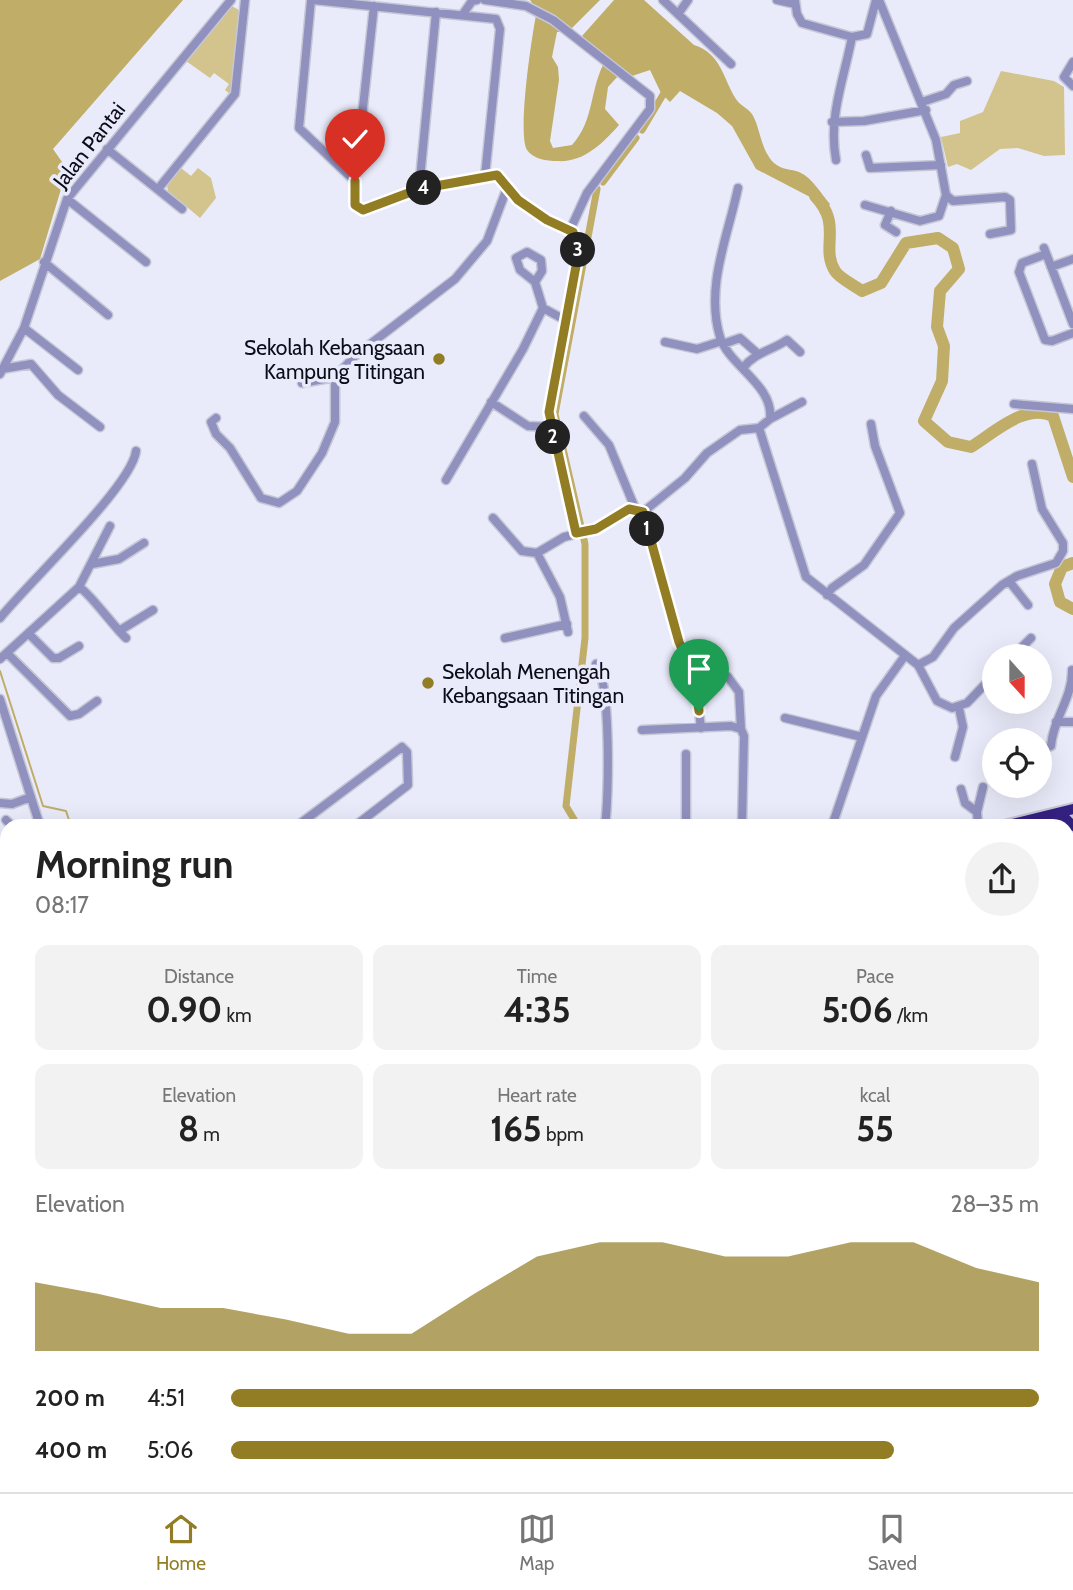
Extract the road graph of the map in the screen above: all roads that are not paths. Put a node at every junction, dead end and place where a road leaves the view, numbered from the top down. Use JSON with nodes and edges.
{"nodes":[{"id":1,"x":231,"y":0,"type":"edge"},
{"id":2,"x":246,"y":0,"type":"edge"},
{"id":3,"x":312,"y":0,"type":"edge"},
{"id":4,"x":477,"y":0,"type":"edge"},
{"id":5,"x":485,"y":0,"type":"edge"},
{"id":6,"x":663,"y":0,"type":"edge"},
{"id":7,"x":688,"y":0,"type":"edge"},
{"id":8,"x":777,"y":0,"type":"edge"},
{"id":9,"x":877,"y":0,"type":"edge"},
{"id":10,"x":795,"y":2,"type":"edge"},
{"id":11,"x":374,"y":6,"type":"junction"},
{"id":12,"x":436,"y":12,"type":"junction"},
{"id":13,"x":463,"y":14,"type":"junction"},
{"id":14,"x":678,"y":14,"type":"junction"},
{"id":15,"x":852,"y":37,"type":"junction"},
{"id":16,"x":1073,"y":62,"type":"edge"},
{"id":17,"x":731,"y":64,"type":"dead end"},
{"id":18,"x":967,"y":81,"type":"dead end"},
{"id":19,"x":1073,"y":86,"type":"edge"},
{"id":20,"x":924,"y":106,"type":"junction"},
{"id":21,"x":832,"y":122,"type":"junction"},
{"id":22,"x":107,"y":149,"type":"junction"},
{"id":23,"x":866,"y":155,"type":"dead end"},
{"id":24,"x":836,"y":160,"type":"dead end"},
{"id":25,"x":942,"y":165,"type":"junction"},
{"id":26,"x":485,"y":176,"type":"junction"},
{"id":27,"x":355,"y":181,"type":"junction"},
{"id":28,"x":158,"y":188,"type":"junction"},
{"id":29,"x":507,"y":188,"type":"junction"},
{"id":30,"x":738,"y":188,"type":"dead end"},
{"id":31,"x":419,"y":189,"type":"junction"},
{"id":32,"x":946,"y":195,"type":"junction"},
{"id":33,"x":67,"y":199,"type":"junction"},
{"id":34,"x":865,"y":205,"type":"dead end"},
{"id":35,"x":183,"y":209,"type":"dead end"},
{"id":36,"x":891,"y":211,"type":"junction"},
{"id":37,"x":570,"y":230,"type":"junction"},
{"id":38,"x":896,"y":232,"type":"dead end"},
{"id":39,"x":990,"y":234,"type":"dead end"},
{"id":40,"x":1073,"y":259,"type":"edge"},
{"id":41,"x":44,"y":262,"type":"junction"},
{"id":42,"x":146,"y":262,"type":"dead end"},
{"id":43,"x":1051,"y":267,"type":"junction"},
{"id":44,"x":535,"y":282,"type":"dead end"},
{"id":45,"x":543,"y":308,"type":"junction"},
{"id":46,"x":108,"y":315,"type":"dead end"},
{"id":47,"x":565,"y":320,"type":"junction"},
{"id":48,"x":1073,"y":324,"type":"edge"},
{"id":49,"x":24,"y":328,"type":"junction"},
{"id":50,"x":1073,"y":333,"type":"edge"},
{"id":51,"x":665,"y":342,"type":"dead end"},
{"id":52,"x":722,"y":342,"type":"junction"},
{"id":53,"x":800,"y":352,"type":"dead end"},
{"id":54,"x":757,"y":353,"type":"junction"},
{"id":55,"x":743,"y":368,"type":"junction"},
{"id":56,"x":78,"y":370,"type":"dead end"},
{"id":57,"x":1,"y":372,"type":"edge"},
{"id":58,"x":335,"y":377,"type":"junction"},
{"id":59,"x":302,"y":383,"type":"dead end"},
{"id":60,"x":491,"y":402,"type":"junction"},
{"id":61,"x":802,"y":402,"type":"dead end"},
{"id":62,"x":1014,"y":404,"type":"dead end"},
{"id":63,"x":1073,"y":410,"type":"edge"},
{"id":64,"x":584,"y":416,"type":"dead end"},
{"id":65,"x":216,"y":418,"type":"dead end"},
{"id":66,"x":770,"y":418,"type":"junction"},
{"id":67,"x":871,"y":425,"type":"dead end"},
{"id":68,"x":100,"y":427,"type":"dead end"},
{"id":69,"x":551,"y":427,"type":"junction"},
{"id":70,"x":759,"y":428,"type":"junction"},
{"id":71,"x":136,"y":451,"type":"dead end"},
{"id":72,"x":1032,"y":464,"type":"dead end"},
{"id":73,"x":446,"y":480,"type":"dead end"},
{"id":74,"x":639,"y":510,"type":"junction"},
{"id":75,"x":493,"y":518,"type":"dead end"},
{"id":76,"x":110,"y":526,"type":"dead end"},
{"id":77,"x":578,"y":533,"type":"junction"},
{"id":78,"x":144,"y":543,"type":"dead end"},
{"id":79,"x":537,"y":554,"type":"junction"},
{"id":80,"x":92,"y":564,"type":"junction"},
{"id":81,"x":1009,"y":581,"type":"junction"},
{"id":82,"x":79,"y":587,"type":"junction"},
{"id":83,"x":827,"y":595,"type":"junction"},
{"id":84,"x":1028,"y":605,"type":"dead end"},
{"id":85,"x":153,"y":610,"type":"dead end"},
{"id":86,"x":0,"y":618,"type":"edge"},
{"id":87,"x":119,"y":631,"type":"junction"},
{"id":88,"x":29,"y":634,"type":"junction"},
{"id":89,"x":126,"y":638,"type":"dead end"},
{"id":90,"x":505,"y":638,"type":"dead end"},
{"id":91,"x":1031,"y":638,"type":"dead end"},
{"id":92,"x":1025,"y":644,"type":"edge"},
{"id":93,"x":79,"y":646,"type":"dead end"},
{"id":94,"x":3,"y":657,"type":"edge"},
{"id":95,"x":904,"y":657,"type":"junction"},
{"id":96,"x":596,"y":664,"type":"dead end"},
{"id":97,"x":918,"y":665,"type":"junction"},
{"id":98,"x":1072,"y":670,"type":"edge"},
{"id":99,"x":727,"y":677,"type":"dead end"},
{"id":100,"x":982,"y":686,"type":"edge"},
{"id":101,"x":0,"y":699,"type":"edge"},
{"id":102,"x":97,"y":701,"type":"dead end"},
{"id":103,"x":959,"y":708,"type":"junction"},
{"id":104,"x":785,"y":718,"type":"dead end"},
{"id":105,"x":1056,"y":722,"type":"junction"},
{"id":106,"x":1073,"y":722,"type":"edge"},
{"id":107,"x":701,"y":728,"type":"junction"},
{"id":108,"x":741,"y":729,"type":"junction"},
{"id":109,"x":642,"y":730,"type":"dead end"},
{"id":110,"x":862,"y":737,"type":"junction"},
{"id":111,"x":1052,"y":741,"type":"edge"},
{"id":112,"x":686,"y":754,"type":"dead end"},
{"id":113,"x":955,"y":757,"type":"dead end"},
{"id":114,"x":961,"y":789,"type":"dead end"},
{"id":115,"x":982,"y":791,"type":"edge"},
{"id":116,"x":31,"y":797,"type":"junction"},
{"id":117,"x":0,"y":803,"type":"edge"},
{"id":118,"x":1073,"y":809,"type":"edge"},
{"id":119,"x":977,"y":812,"type":"junction"},
{"id":120,"x":1037,"y":818,"type":"junction"},
{"id":121,"x":38,"y":819,"type":"edge"},
{"id":122,"x":306,"y":819,"type":"edge"},
{"id":123,"x":364,"y":819,"type":"edge"},
{"id":124,"x":605,"y":819,"type":"edge"},
{"id":125,"x":686,"y":819,"type":"edge"},
{"id":126,"x":742,"y":819,"type":"edge"},
{"id":127,"x":834,"y":819,"type":"edge"},
{"id":128,"x":978,"y":819,"type":"edge"},
{"id":129,"x":1033,"y":819,"type":"edge"},
{"id":130,"x":1067,"y":819,"type":"edge"}],
"edges":[{"from":1,"to":22,"type":"street","name":"Jalan Pantai"},
{"from":2,"to":28,"type":"street"},
{"from":3,"to":11,"type":"street"},
{"from":3,"to":27,"type":"street"},
{"from":4,"to":13,"type":"street"},
{"from":5,"to":37,"type":"street"},
{"from":6,"to":14,"type":"street"},
{"from":7,"to":14,"type":"street"},
{"from":8,"to":10,"type":"street"},
{"from":9,"to":15,"type":"street"},
{"from":9,"to":20,"type":"street"},
{"from":10,"to":15,"type":"street"},
{"from":11,"to":12,"type":"street"},
{"from":11,"to":27,"type":"street"},
{"from":12,"to":13,"type":"street"},
{"from":12,"to":31,"type":"street"},
{"from":13,"to":26,"type":"street"},
{"from":14,"to":17,"type":"street"},
{"from":15,"to":21,"type":"street"},
{"from":16,"to":19,"type":"street"},
{"from":18,"to":20,"type":"street"},
{"from":20,"to":21,"type":"street"},
{"from":20,"to":25,"type":"street"},
{"from":21,"to":24,"type":"street"},
{"from":22,"to":28,"type":"street"},
{"from":22,"to":33,"type":"street","name":"Jalan Pantai"},
{"from":23,"to":25,"type":"street"},
{"from":25,"to":32,"type":"street"},
{"from":26,"to":29,"type":"street"},
{"from":26,"to":31,"type":"street"},
{"from":27,"to":31,"type":"street"},
{"from":28,"to":35,"type":"street"},
{"from":29,"to":37,"type":"street"},
{"from":29,"to":58,"type":"street"},
{"from":30,"to":52,"type":"street"},
{"from":32,"to":36,"type":"street"},
{"from":32,"to":39,"type":"street"},
{"from":33,"to":41,"type":"street","name":"Jalan Pantai"},
{"from":33,"to":42,"type":"street"},
{"from":34,"to":36,"type":"street"},
{"from":36,"to":38,"type":"street"},
{"from":37,"to":47,"type":"street"},
{"from":40,"to":43,"type":"street"},
{"from":41,"to":46,"type":"street"},
{"from":41,"to":49,"type":"street","name":"Jalan Pantai"},
{"from":43,"to":48,"type":"street"},
{"from":43,"to":50,"type":"street"},
{"from":44,"to":45,"type":"street"},
{"from":45,"to":47,"type":"street"},
{"from":45,"to":60,"type":"street"},
{"from":47,"to":69,"type":"street"},
{"from":49,"to":56,"type":"street"},
{"from":49,"to":57,"type":"street","name":"Jalan Pantai"},
{"from":51,"to":52,"type":"street"},
{"from":52,"to":54,"type":"street"},
{"from":52,"to":55,"type":"street"},
{"from":53,"to":54,"type":"street"},
{"from":54,"to":55,"type":"street"},
{"from":55,"to":66,"type":"street"},
{"from":57,"to":68,"type":"street"},
{"from":58,"to":59,"type":"street"},
{"from":58,"to":65,"type":"street"},
{"from":60,"to":69,"type":"street"},
{"from":60,"to":73,"type":"street"},
{"from":61,"to":66,"type":"street"},
{"from":62,"to":63,"type":"street"},
{"from":64,"to":74,"type":"street"},
{"from":66,"to":70,"type":"street"},
{"from":67,"to":83,"type":"street"},
{"from":69,"to":77,"type":"street"},
{"from":70,"to":74,"type":"street"},
{"from":70,"to":83,"type":"street"},
{"from":71,"to":86,"type":"street"},
{"from":72,"to":81,"type":"street"},
{"from":74,"to":77,"type":"street"},
{"from":74,"to":107,"type":"street"},
{"from":75,"to":79,"type":"street"},
{"from":76,"to":80,"type":"street"},
{"from":77,"to":79,"type":"street"},
{"from":78,"to":80,"type":"street"},
{"from":79,"to":90,"type":"street"},
{"from":80,"to":82,"type":"street"},
{"from":81,"to":84,"type":"street"},
{"from":81,"to":97,"type":"street"},
{"from":82,"to":87,"type":"street"},
{"from":82,"to":88,"type":"street"},
{"from":83,"to":95,"type":"street"},
{"from":85,"to":87,"type":"street"},
{"from":87,"to":89,"type":"street"},
{"from":88,"to":93,"type":"street"},
{"from":88,"to":94,"type":"street"},
{"from":91,"to":92,"type":"street"},
{"from":94,"to":102,"type":"street"},
{"from":95,"to":97,"type":"street"},
{"from":95,"to":110,"type":"street"},
{"from":96,"to":124,"type":"street"},
{"from":97,"to":103,"type":"street"},
{"from":98,"to":105,"type":"street"},
{"from":99,"to":108,"type":"street"},
{"from":100,"to":103,"type":"street"},
{"from":101,"to":116,"type":"street"},
{"from":103,"to":113,"type":"street"},
{"from":104,"to":110,"type":"street"},
{"from":105,"to":106,"type":"street"},
{"from":105,"to":111,"type":"street"},
{"from":107,"to":108,"type":"street"},
{"from":107,"to":109,"type":"street"},
{"from":108,"to":126,"type":"street"},
{"from":110,"to":127,"type":"street"},
{"from":112,"to":125,"type":"street"},
{"from":114,"to":119,"type":"street"},
{"from":115,"to":119,"type":"street"},
{"from":116,"to":117,"type":"street"},
{"from":116,"to":121,"type":"street"},
{"from":118,"to":120,"type":"highway"},
{"from":119,"to":128,"type":"street"},
{"from":120,"to":129,"type":"highway"},
{"from":120,"to":130,"type":"highway"},
{"from":122,"to":123,"type":"street"}]}
